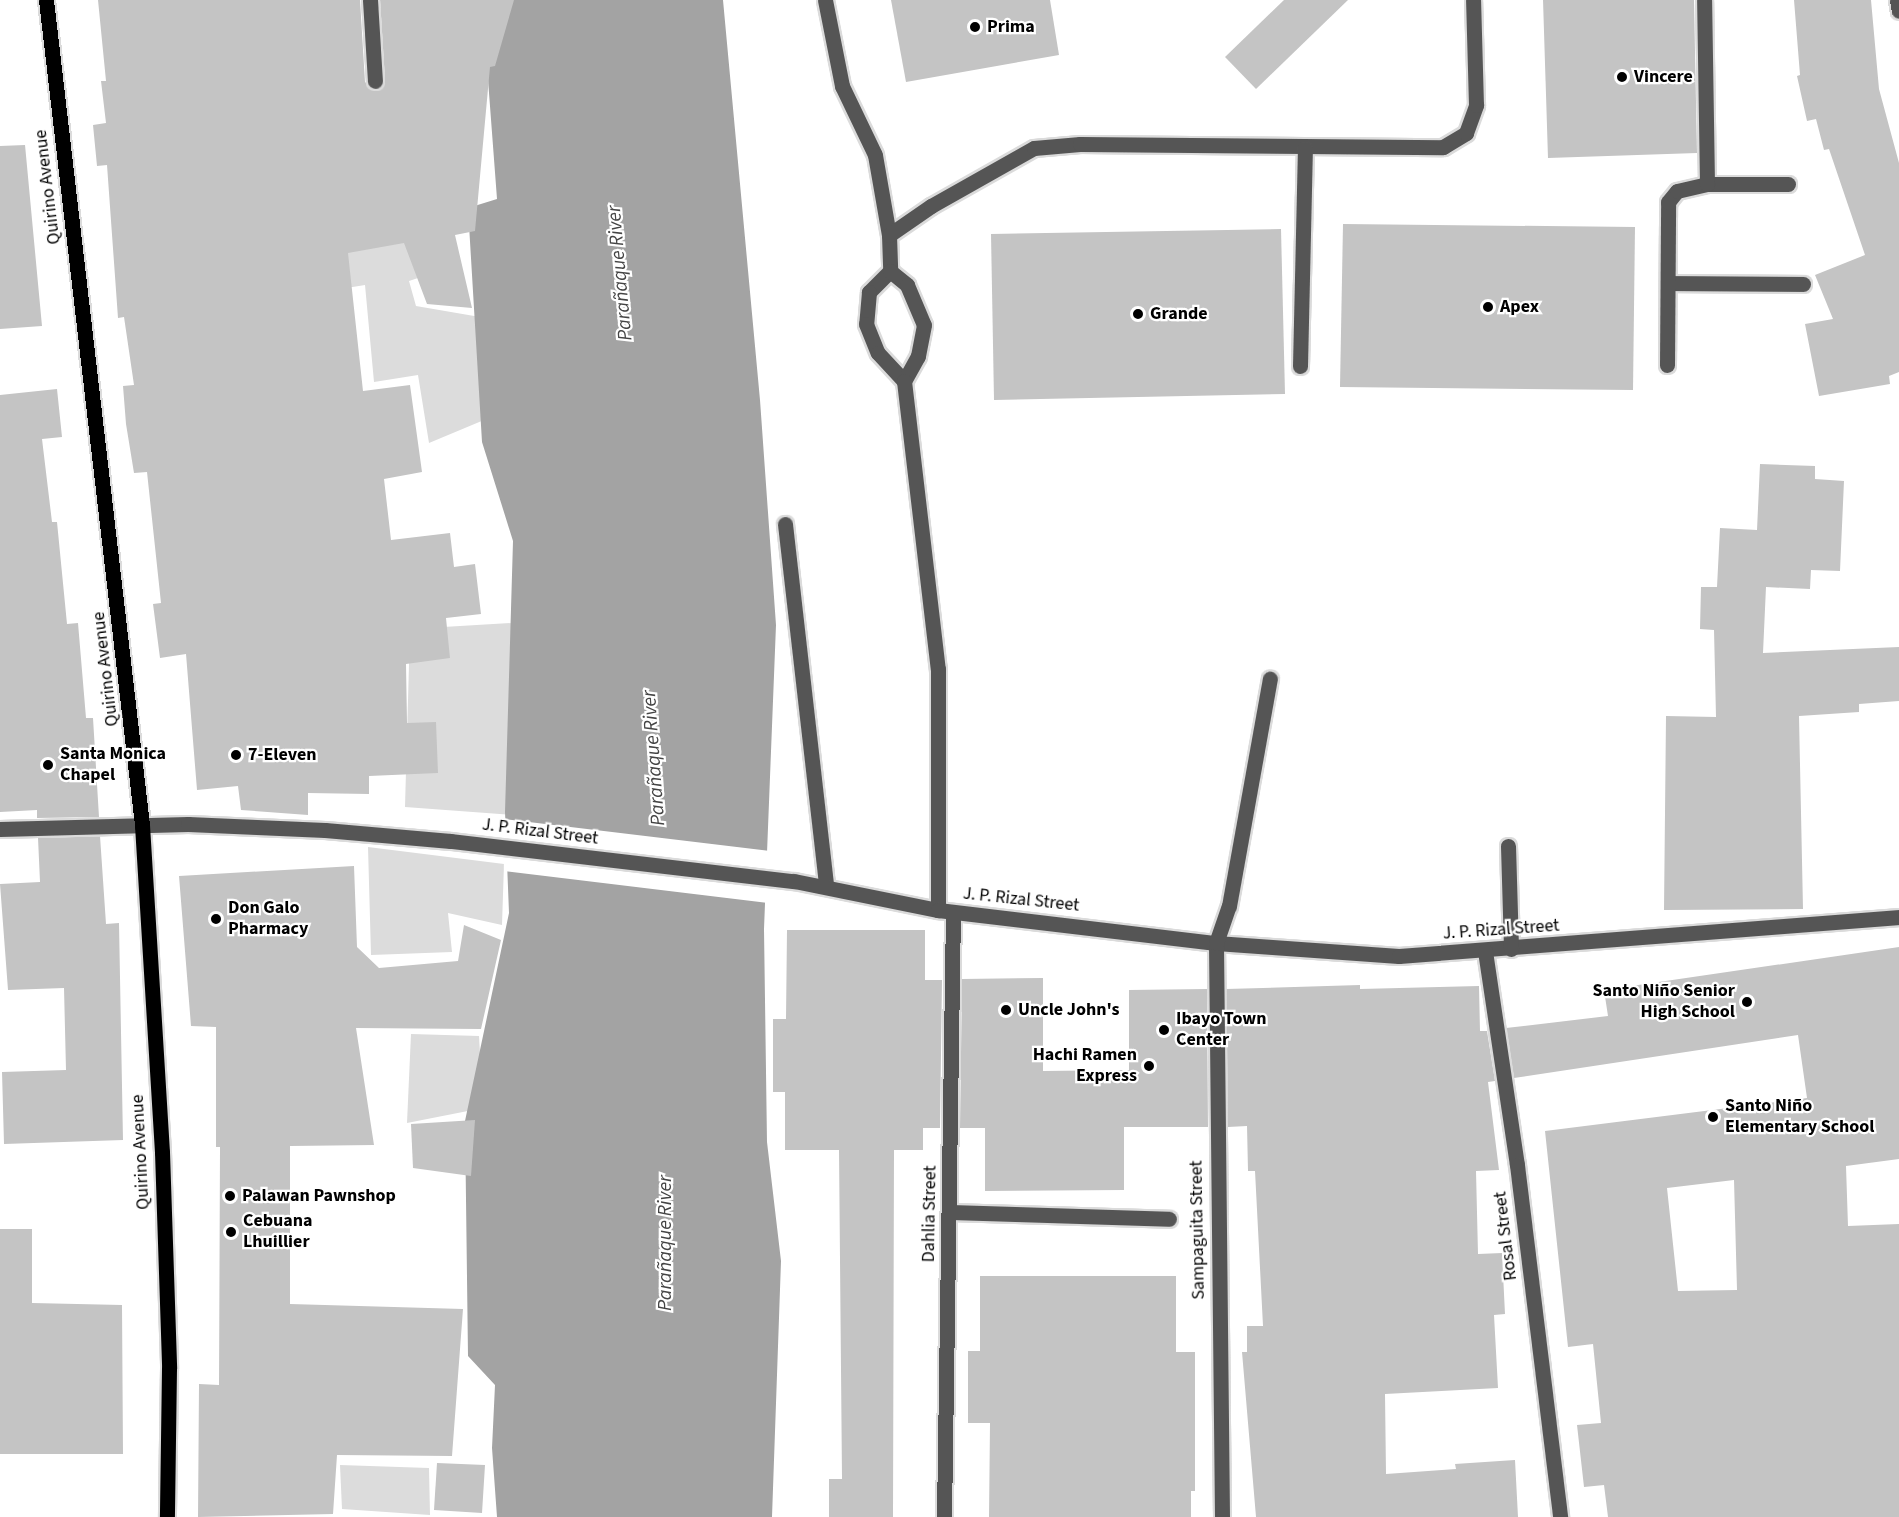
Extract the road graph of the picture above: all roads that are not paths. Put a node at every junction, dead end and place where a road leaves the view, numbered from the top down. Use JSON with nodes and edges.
{"nodes":[{"id":1,"x":46,"y":0,"type":"edge"},
{"id":2,"x":370,"y":0,"type":"edge"},
{"id":3,"x":825,"y":0,"type":"edge"},
{"id":4,"x":1473,"y":0,"type":"edge"},
{"id":5,"x":1704,"y":0,"type":"edge"},
{"id":6,"x":1897,"y":0,"type":"edge"},
{"id":7,"x":1899,"y":11,"type":"edge"},
{"id":8,"x":375,"y":81,"type":"dead end"},
{"id":9,"x":1305,"y":148,"type":"junction"},
{"id":10,"x":1707,"y":184,"type":"junction"},
{"id":11,"x":1788,"y":184,"type":"dead end"},
{"id":12,"x":889,"y":236,"type":"junction"},
{"id":13,"x":890,"y":271,"type":"junction"},
{"id":14,"x":1668,"y":284,"type":"junction"},
{"id":15,"x":1803,"y":284,"type":"dead end"},
{"id":16,"x":1668,"y":365,"type":"dead end"},
{"id":17,"x":1300,"y":366,"type":"dead end"},
{"id":18,"x":904,"y":381,"type":"junction"},
{"id":19,"x":785,"y":524,"type":"dead end"},
{"id":20,"x":1270,"y":679,"type":"dead end"},
{"id":21,"x":142,"y":825,"type":"junction"},
{"id":22,"x":0,"y":829,"type":"edge"},
{"id":23,"x":1508,"y":846,"type":"dead end"},
{"id":24,"x":826,"y":886,"type":"junction"},
{"id":25,"x":938,"y":910,"type":"junction"},
{"id":26,"x":953,"y":912,"type":"junction"},
{"id":27,"x":1899,"y":917,"type":"edge"},
{"id":28,"x":1216,"y":943,"type":"junction"},
{"id":29,"x":1511,"y":949,"type":"junction"},
{"id":30,"x":1485,"y":951,"type":"junction"},
{"id":31,"x":950,"y":1212,"type":"junction"},
{"id":32,"x":1169,"y":1219,"type":"dead end"},
{"id":33,"x":167,"y":1517,"type":"edge"},
{"id":34,"x":944,"y":1517,"type":"edge"},
{"id":35,"x":1222,"y":1517,"type":"edge"},
{"id":36,"x":1560,"y":1517,"type":"edge"}],
"edges":[{"from":1,"to":21,"type":"main road","name":"Quirino Avenue"},
{"from":2,"to":8,"type":"street"},
{"from":3,"to":12,"type":"street"},
{"from":4,"to":9,"type":"street"},
{"from":5,"to":10,"type":"street"},
{"from":6,"to":7,"type":"street"},
{"from":9,"to":12,"type":"street"},
{"from":9,"to":17,"type":"street"},
{"from":10,"to":11,"type":"street"},
{"from":10,"to":14,"type":"street"},
{"from":12,"to":13,"type":"street"},
{"from":13,"to":18,"type":"street"},
{"from":13,"to":18,"type":"street"},
{"from":14,"to":15,"type":"street"},
{"from":14,"to":16,"type":"street"},
{"from":18,"to":25,"type":"street"},
{"from":19,"to":24,"type":"street"},
{"from":20,"to":28,"type":"street","name":"Sampaguita Street"},
{"from":21,"to":22,"type":"street","name":"J. P. Rizal Street"},
{"from":21,"to":24,"type":"street","name":"J. P. Rizal Street"},
{"from":21,"to":33,"type":"main road","name":"Quirino Avenue"},
{"from":23,"to":29,"type":"street"},
{"from":24,"to":25,"type":"street","name":"J. P. Rizal Street"},
{"from":25,"to":26,"type":"street","name":"J. P. Rizal Street"},
{"from":26,"to":28,"type":"street","name":"J. P. Rizal Street"},
{"from":26,"to":31,"type":"street","name":"Dahlia Street"},
{"from":27,"to":29,"type":"street","name":"J. P. Rizal Street"},
{"from":28,"to":30,"type":"street","name":"J. P. Rizal Street"},
{"from":28,"to":35,"type":"street","name":"Sampaguita Street"},
{"from":29,"to":30,"type":"street","name":"J. P. Rizal Street"},
{"from":30,"to":36,"type":"street","name":"Rosal Street"},
{"from":31,"to":32,"type":"street"},
{"from":31,"to":34,"type":"street","name":"Dahlia Street"}]}
